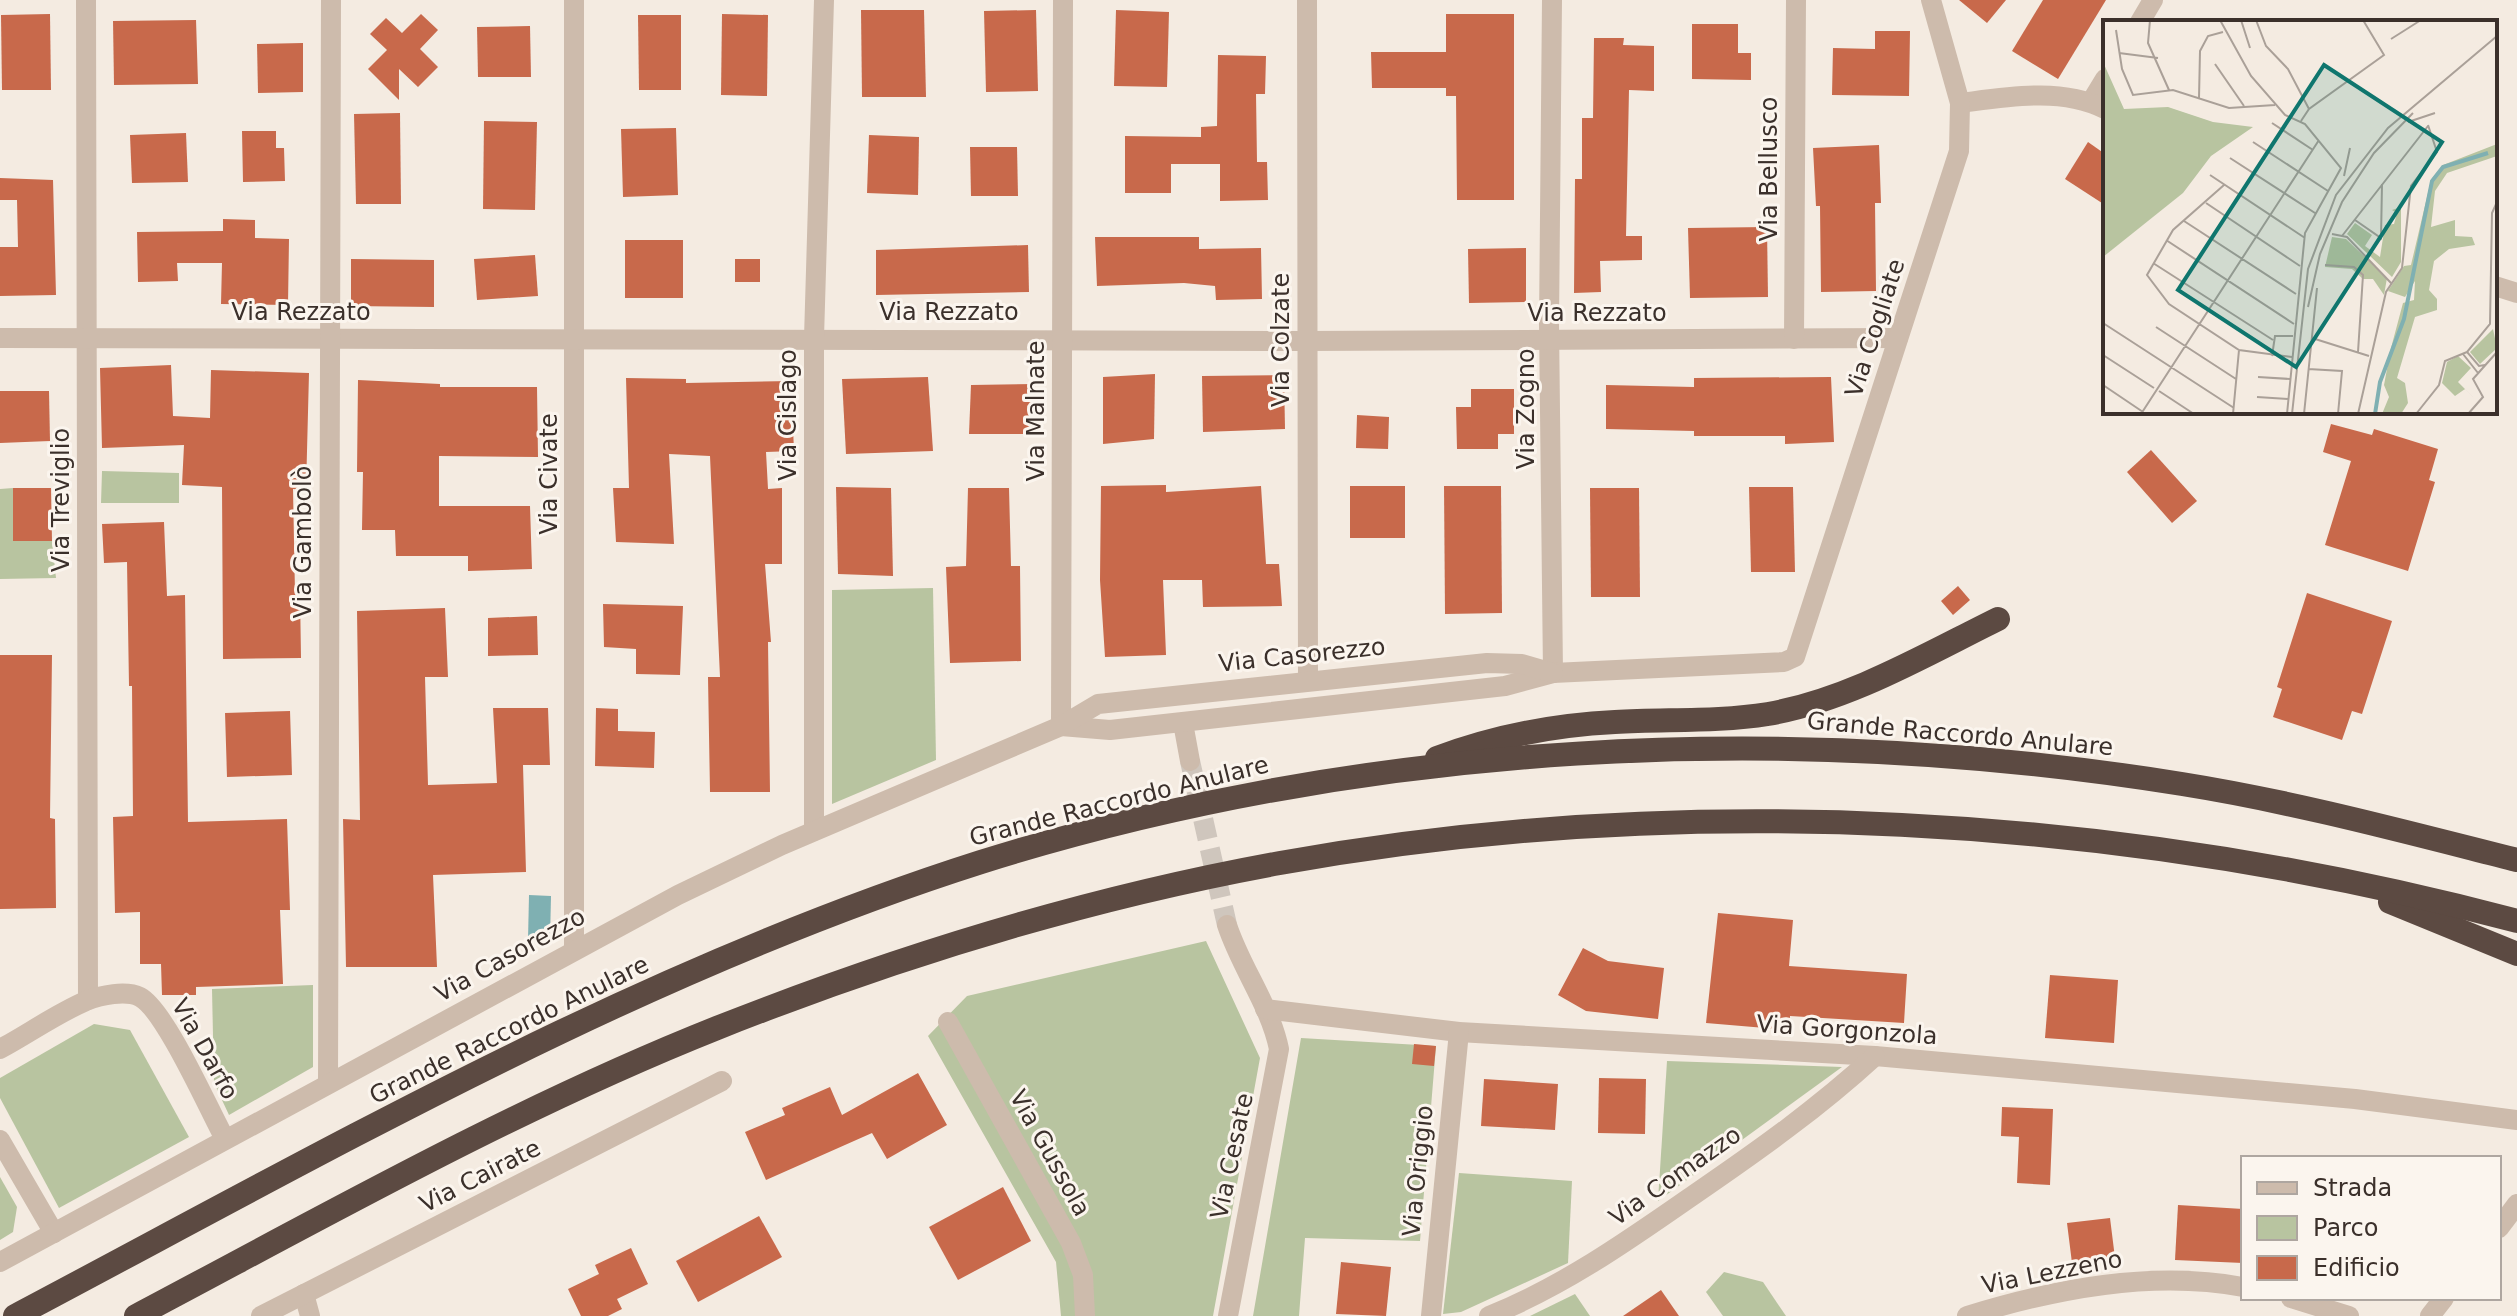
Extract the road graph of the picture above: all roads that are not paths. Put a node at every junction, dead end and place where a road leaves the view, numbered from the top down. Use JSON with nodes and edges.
{"nodes":[{"id":1,"x":86,"y":0,"type":"edge"},
{"id":2,"x":331,"y":0,"type":"edge"},
{"id":3,"x":574,"y":0,"type":"edge"},
{"id":4,"x":824,"y":0,"type":"edge"},
{"id":5,"x":1063,"y":0,"type":"edge"},
{"id":6,"x":1307,"y":0,"type":"edge"},
{"id":7,"x":1552,"y":0,"type":"edge"},
{"id":8,"x":1796,"y":0,"type":"edge"},
{"id":9,"x":1931,"y":0,"type":"edge"},
{"id":10,"x":2153,"y":0,"type":"edge"},
{"id":11,"x":2141,"y":20,"type":"edge"},
{"id":12,"x":1960,"y":103,"type":"junction"},
{"id":13,"x":2098,"y":105,"type":"edge"},
{"id":14,"x":2497,"y":287,"type":"edge"},
{"id":15,"x":2517,"y":293,"type":"edge"},
{"id":16,"x":330,"y":337,"type":"junction"},
{"id":17,"x":1063,"y":337,"type":"junction"},
{"id":18,"x":0,"y":338,"type":"edge"},
{"id":19,"x":87,"y":338,"type":"junction"},
{"id":20,"x":575,"y":338,"type":"junction"},
{"id":21,"x":814,"y":338,"type":"junction"},
{"id":22,"x":1898,"y":338,"type":"junction"},
{"id":23,"x":1552,"y":339,"type":"junction"},
{"id":24,"x":1794,"y":339,"type":"junction"},
{"id":25,"x":1306,"y":341,"type":"junction"},
{"id":26,"x":1998,"y":619,"type":"dead end"},
{"id":27,"x":1784,"y":662,"type":"joint"},
{"id":28,"x":1553,"y":673,"type":"junction"},
{"id":29,"x":1308,"y":681,"type":"junction"},
{"id":30,"x":1183,"y":723,"type":"junction"},
{"id":31,"x":1061,"y":726,"type":"junction"},
{"id":32,"x":1190,"y":761,"type":"tunnel mouth"},
{"id":33,"x":1410,"y":769,"type":"junction"},
{"id":34,"x":814,"y":831,"type":"junction"},
{"id":35,"x":2517,"y":860,"type":"edge"},
{"id":36,"x":2333,"y":877,"type":"junction"},
{"id":37,"x":2517,"y":921,"type":"edge"},
{"id":38,"x":1227,"y":925,"type":"tunnel mouth"},
{"id":39,"x":574,"y":949,"type":"junction"},
{"id":40,"x":2517,"y":954,"type":"edge"},
{"id":41,"x":88,"y":1000,"type":"junction"},
{"id":42,"x":1265,"y":1009,"type":"junction"},
{"id":43,"x":948,"y":1022,"type":"dead end"},
{"id":44,"x":1459,"y":1032,"type":"junction"},
{"id":45,"x":0,"y":1049,"type":"edge"},
{"id":46,"x":1875,"y":1056,"type":"junction"},
{"id":47,"x":722,"y":1081,"type":"dead end"},
{"id":48,"x":328,"y":1084,"type":"junction"},
{"id":49,"x":2517,"y":1120,"type":"edge"},
{"id":50,"x":225,"y":1139,"type":"junction"},
{"id":51,"x":0,"y":1140,"type":"edge"},
{"id":52,"x":2517,"y":1204,"type":"edge"},
{"id":53,"x":2501,"y":1225,"type":"edge"},
{"id":54,"x":54,"y":1233,"type":"junction"},
{"id":55,"x":0,"y":1262,"type":"edge"},
{"id":56,"x":2241,"y":1287,"type":"edge"},
{"id":57,"x":304,"y":1294,"type":"junction"},
{"id":58,"x":2297,"y":1300,"type":"edge"},
{"id":59,"x":2442,"y":1300,"type":"edge"},
{"id":60,"x":15,"y":1316,"type":"edge"},
{"id":61,"x":136,"y":1316,"type":"edge"},
{"id":62,"x":261,"y":1316,"type":"edge"},
{"id":63,"x":310,"y":1316,"type":"edge"},
{"id":64,"x":1085,"y":1316,"type":"edge"},
{"id":65,"x":1228,"y":1316,"type":"edge"},
{"id":66,"x":1431,"y":1316,"type":"edge"},
{"id":67,"x":1489,"y":1316,"type":"edge"},
{"id":68,"x":1967,"y":1316,"type":"edge"},
{"id":69,"x":2349,"y":1316,"type":"edge"},
{"id":70,"x":2430,"y":1316,"type":"edge"}],
"edges":[{"from":1,"to":19,"type":"street","name":"Via Treviglio"},
{"from":2,"to":16,"type":"street","name":"Via Gambolò"},
{"from":3,"to":20,"type":"street","name":"Via Civate"},
{"from":4,"to":21,"type":"street","name":"Via Cislago"},
{"from":5,"to":17,"type":"street","name":"Via Malnate"},
{"from":6,"to":25,"type":"street","name":"Via Colzate"},
{"from":7,"to":23,"type":"street","name":"Via Zogno"},
{"from":8,"to":24,"type":"street","name":"Via Bellusco"},
{"from":9,"to":12,"type":"street","name":"Via Cogliate"},
{"from":10,"to":11,"type":"street"},
{"from":12,"to":13,"type":"street"},
{"from":12,"to":22,"type":"street","name":"Via Cogliate"},
{"from":14,"to":15,"type":"street"},
{"from":16,"to":19,"type":"street","name":"Via Rezzato"},
{"from":16,"to":20,"type":"street","name":"Via Rezzato"},
{"from":16,"to":48,"type":"street","name":"Via Gambolò"},
{"from":17,"to":21,"type":"street","name":"Via Rezzato"},
{"from":17,"to":25,"type":"street","name":"Via Rezzato"},
{"from":17,"to":31,"type":"street","name":"Via Malnate"},
{"from":18,"to":19,"type":"street","name":"Via Rezzato"},
{"from":19,"to":41,"type":"street","name":"Via Treviglio"},
{"from":20,"to":21,"type":"street","name":"Via Rezzato"},
{"from":20,"to":39,"type":"street","name":"Via Civate"},
{"from":21,"to":34,"type":"street","name":"Via Cislago"},
{"from":22,"to":24,"type":"street","name":"Via Rezzato"},
{"from":22,"to":27,"type":"street","name":"Via Cogliate"},
{"from":23,"to":24,"type":"street","name":"Via Rezzato"},
{"from":23,"to":25,"type":"street","name":"Via Rezzato"},
{"from":23,"to":28,"type":"street","name":"Via Zogno"},
{"from":25,"to":29,"type":"street","name":"Via Colzate"},
{"from":26,"to":33,"type":"highway"},
{"from":27,"to":28,"type":"street","name":"Via Casorezzo"},
{"from":28,"to":29,"type":"street","name":"Via Casorezzo"},
{"from":28,"to":30,"type":"street","name":"Via Casorezzo"},
{"from":29,"to":31,"type":"street","name":"Via Casorezzo"},
{"from":30,"to":31,"type":"street","name":"Via Casorezzo"},
{"from":30,"to":32,"type":"street"},
{"from":31,"to":34,"type":"street","name":"Via Casorezzo"},
{"from":33,"to":35,"type":"highway","name":"Grande Raccordo Anulare"},
{"from":33,"to":60,"type":"highway","name":"Grande Raccordo Anulare"},
{"from":34,"to":39,"type":"street","name":"Via Casorezzo"},
{"from":36,"to":37,"type":"highway"},
{"from":36,"to":40,"type":"highway"},
{"from":36,"to":61,"type":"highway"},
{"from":38,"to":42,"type":"street"},
{"from":39,"to":48,"type":"street","name":"Via Casorezzo"},
{"from":41,"to":45,"type":"street","name":"Via Darfo"},
{"from":41,"to":50,"type":"street","name":"Via Darfo"},
{"from":42,"to":44,"type":"street","name":"Via Gorgonzola"},
{"from":42,"to":65,"type":"street","name":"Via Cesate"},
{"from":43,"to":64,"type":"street","name":"Via Gussola"},
{"from":44,"to":46,"type":"street","name":"Via Gorgonzola"},
{"from":44,"to":66,"type":"street","name":"Via Origgio"},
{"from":46,"to":49,"type":"street","name":"Via Gorgonzola"},
{"from":46,"to":67,"type":"street","name":"Via Comazzo"},
{"from":47,"to":57,"type":"street","name":"Via Cairate"},
{"from":48,"to":50,"type":"street","name":"Via Casorezzo"},
{"from":50,"to":54,"type":"street","name":"Via Casorezzo"},
{"from":51,"to":54,"type":"street"},
{"from":52,"to":53,"type":"street"},
{"from":54,"to":55,"type":"street","name":"Via Casorezzo"},
{"from":56,"to":68,"type":"street","name":"Via Lezzeno"},
{"from":57,"to":62,"type":"street","name":"Via Cairate"},
{"from":57,"to":63,"type":"street"},
{"from":58,"to":69,"type":"street"},
{"from":59,"to":70,"type":"street"}]}
